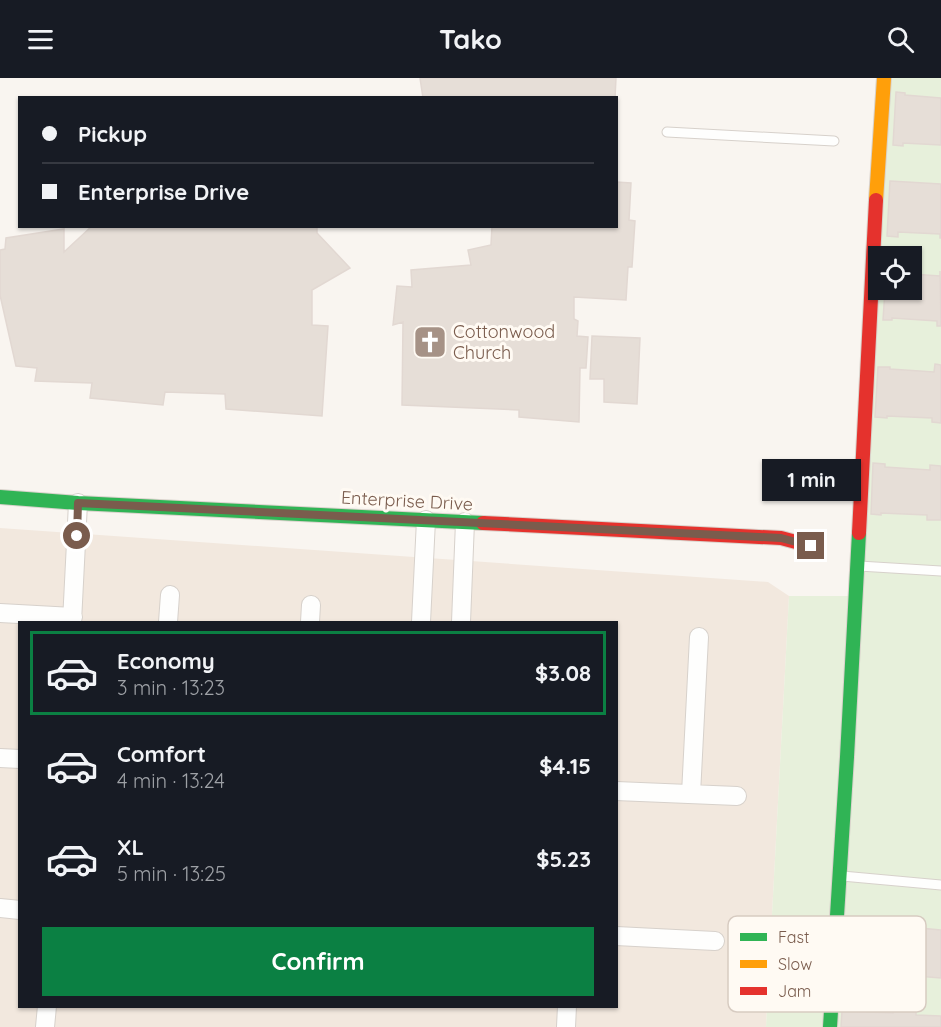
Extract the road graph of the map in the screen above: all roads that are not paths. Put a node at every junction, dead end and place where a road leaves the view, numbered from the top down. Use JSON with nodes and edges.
{"nodes":[{"id":1,"x":884,"y":78,"type":"edge"},
{"id":2,"x":667,"y":132,"type":"dead end"},
{"id":3,"x":834,"y":141,"type":"dead end"},
{"id":4,"x":0,"y":497,"type":"edge"},
{"id":5,"x":78,"y":503,"type":"junction"},
{"id":6,"x":426,"y":520,"type":"junction"},
{"id":7,"x":465,"y":522,"type":"junction"},
{"id":8,"x":811,"y":546,"type":"dead end"},
{"id":9,"x":857,"y":566,"type":"junction"},
{"id":10,"x":941,"y":571,"type":"edge"},
{"id":11,"x":170,"y":595,"type":"dead end"},
{"id":12,"x":0,"y":614,"type":"edge"},
{"id":13,"x":72,"y":620,"type":"edge"},
{"id":14,"x":168,"y":621,"type":"edge"},
{"id":15,"x":421,"y":621,"type":"edge"},
{"id":16,"x":461,"y":621,"type":"edge"},
{"id":17,"x":699,"y":637,"type":"dead end"},
{"id":18,"x":0,"y":758,"type":"edge"},
{"id":19,"x":18,"y":759,"type":"edge"},
{"id":20,"x":618,"y":791,"type":"edge"},
{"id":21,"x":691,"y":794,"type":"junction"},
{"id":22,"x":736,"y":796,"type":"dead end"},
{"id":23,"x":840,"y":876,"type":"junction"},
{"id":24,"x":941,"y":885,"type":"edge"},
{"id":25,"x":0,"y":908,"type":"edge"},
{"id":26,"x":18,"y":910,"type":"edge"},
{"id":27,"x":837,"y":916,"type":"edge"},
{"id":28,"x":618,"y":936,"type":"edge"},
{"id":29,"x":715,"y":941,"type":"dead end"},
{"id":30,"x":47,"y":1008,"type":"edge"},
{"id":31,"x":567,"y":1008,"type":"edge"},
{"id":32,"x":831,"y":1012,"type":"edge"},
{"id":33,"x":45,"y":1027,"type":"edge"},
{"id":34,"x":566,"y":1027,"type":"edge"},
{"id":35,"x":830,"y":1027,"type":"edge"}],
"edges":[{"from":1,"to":9,"type":"street"},
{"from":2,"to":3,"type":"lane"},
{"from":4,"to":5,"type":"street","name":"Enterprise Drive"},
{"from":5,"to":6,"type":"street","name":"Enterprise Drive"},
{"from":5,"to":13,"type":"street"},
{"from":6,"to":7,"type":"street","name":"Enterprise Drive"},
{"from":6,"to":15,"type":"street"},
{"from":7,"to":8,"type":"street","name":"Enterprise Drive"},
{"from":7,"to":16,"type":"street"},
{"from":9,"to":10,"type":"lane"},
{"from":9,"to":23,"type":"street"},
{"from":11,"to":14,"type":"street"},
{"from":12,"to":13,"type":"street"},
{"from":17,"to":21,"type":"street"},
{"from":18,"to":19,"type":"street"},
{"from":20,"to":21,"type":"street"},
{"from":21,"to":22,"type":"street"},
{"from":23,"to":24,"type":"lane"},
{"from":23,"to":27,"type":"street"},
{"from":25,"to":26,"type":"street"},
{"from":28,"to":29,"type":"street"},
{"from":30,"to":33,"type":"street"},
{"from":31,"to":34,"type":"street"},
{"from":32,"to":35,"type":"street"}]}
